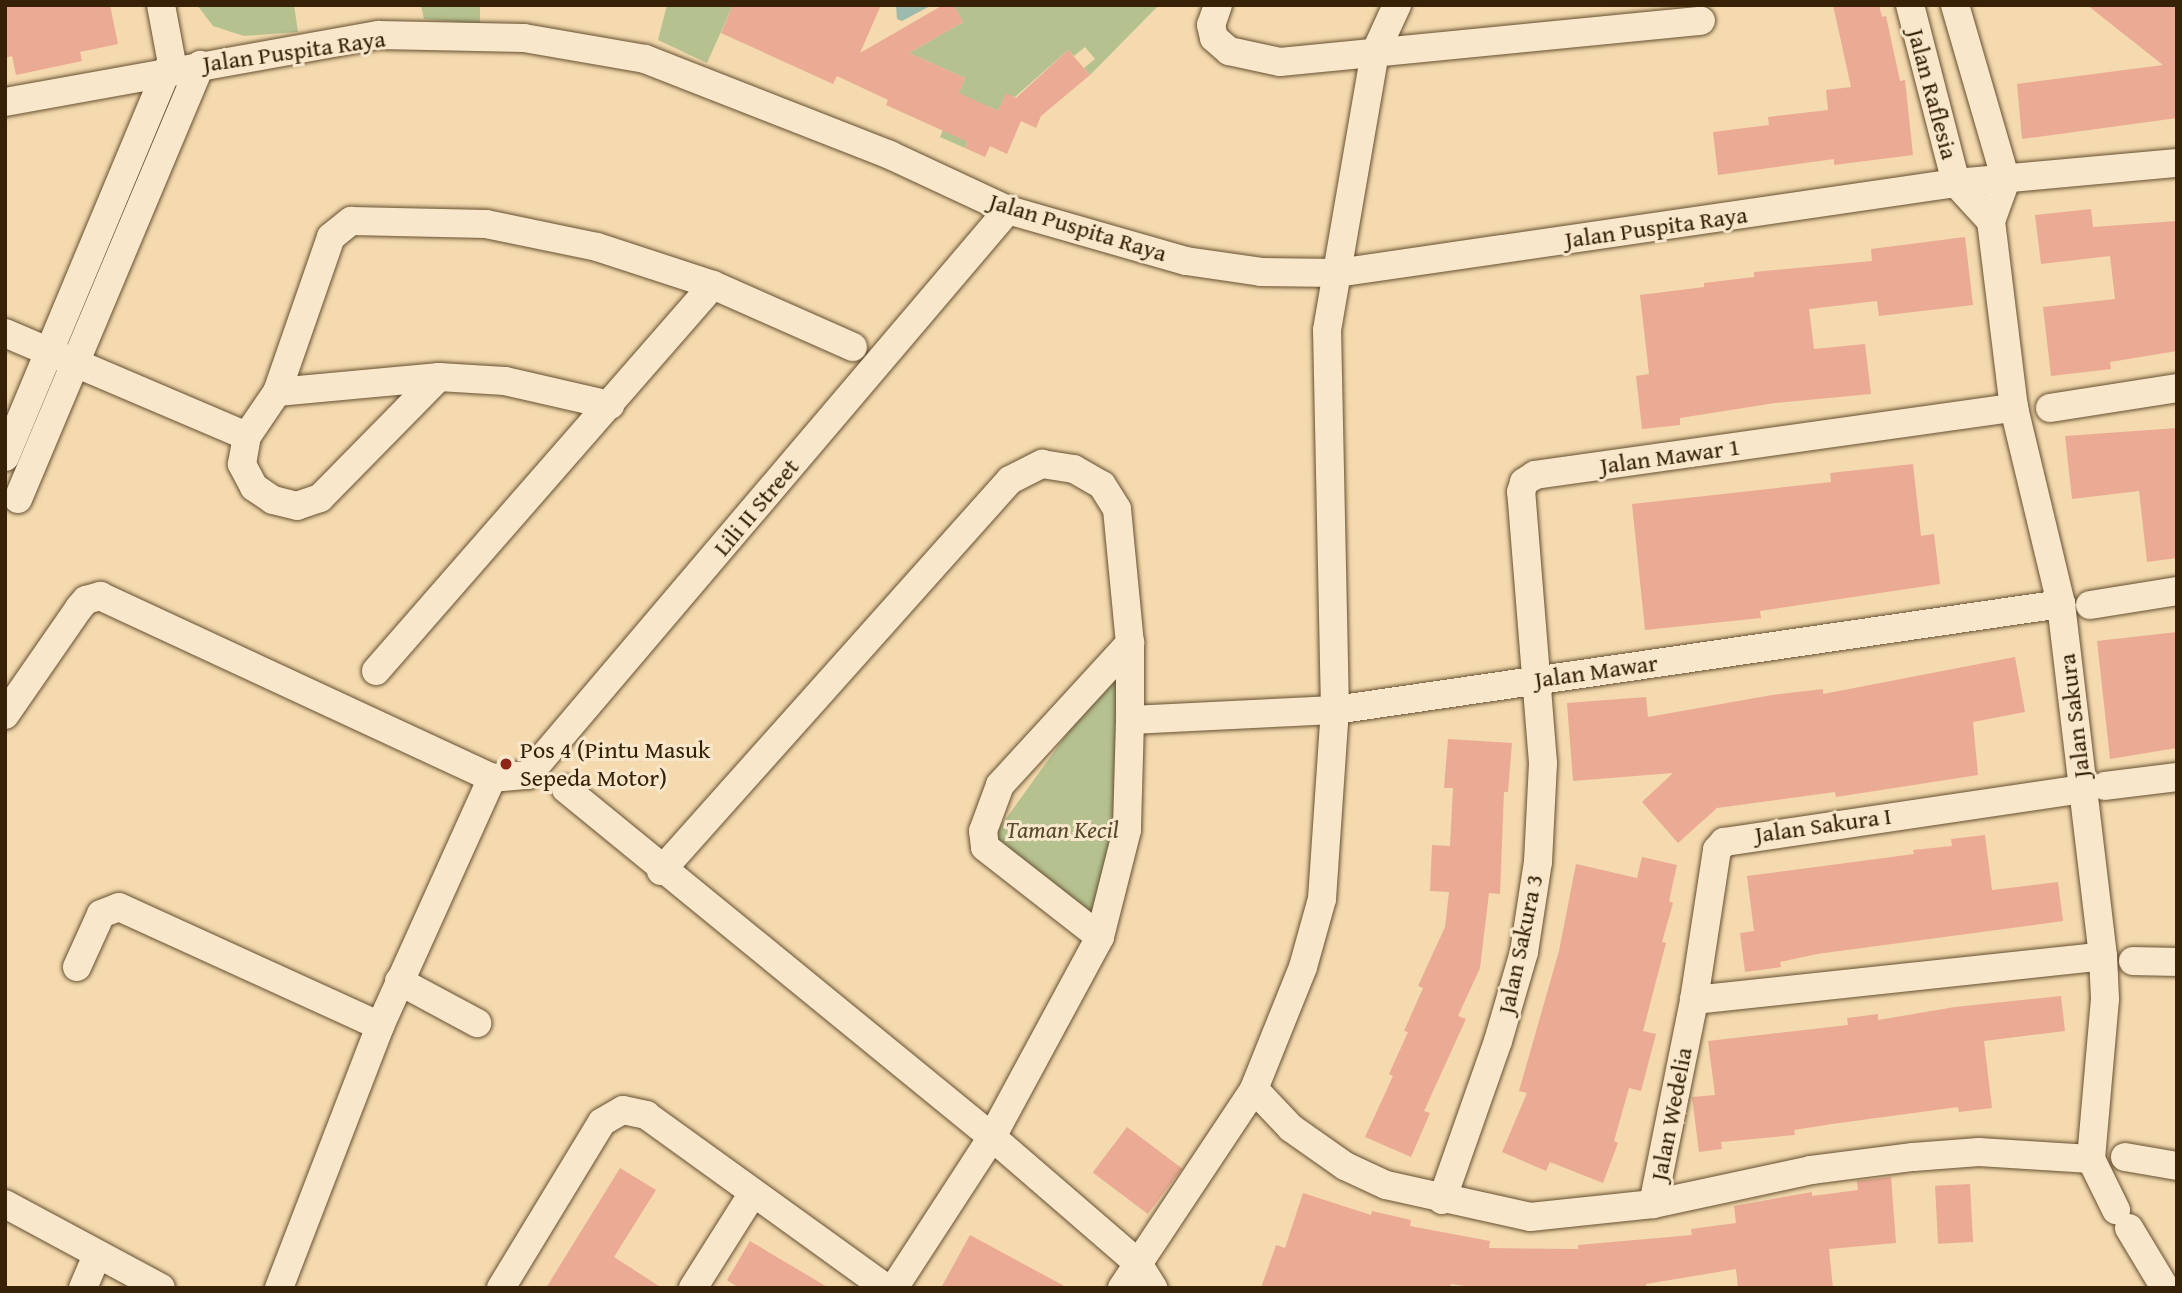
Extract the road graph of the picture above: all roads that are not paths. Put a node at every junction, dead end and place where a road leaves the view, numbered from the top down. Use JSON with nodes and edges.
{"nodes":[{"id":1,"x":161,"y":5,"type":"edge"},
{"id":2,"x":180,"y":5,"type":"edge"},
{"id":3,"x":1218,"y":5,"type":"edge"},
{"id":4,"x":1397,"y":5,"type":"edge"},
{"id":5,"x":1910,"y":5,"type":"edge"},
{"id":6,"x":1955,"y":5,"type":"edge"},
{"id":7,"x":1701,"y":21,"type":"dead end"},
{"id":8,"x":1376,"y":53,"type":"junction"},
{"id":9,"x":183,"y":68,"type":"junction"},
{"id":10,"x":5,"y":102,"type":"edge"},
{"id":11,"x":2177,"y":163,"type":"edge"},
{"id":12,"x":2006,"y":180,"type":"junction"},
{"id":13,"x":1956,"y":183,"type":"junction"},
{"id":14,"x":1008,"y":210,"type":"junction"},
{"id":15,"x":1991,"y":221,"type":"junction"},
{"id":16,"x":1337,"y":273,"type":"junction"},
{"id":17,"x":713,"y":285,"type":"junction"},
{"id":18,"x":5,"y":333,"type":"edge"},
{"id":19,"x":853,"y":347,"type":"dead end"},
{"id":20,"x":50,"y":350,"type":"junction"},
{"id":21,"x":76,"y":361,"type":"junction"},
{"id":22,"x":439,"y":377,"type":"junction"},
{"id":23,"x":2177,"y":388,"type":"edge"},
{"id":24,"x":277,"y":392,"type":"junction"},
{"id":25,"x":610,"y":405,"type":"junction"},
{"id":26,"x":2014,"y":408,"type":"junction"},
{"id":27,"x":2050,"y":408,"type":"dead end"},
{"id":28,"x":247,"y":436,"type":"junction"},
{"id":29,"x":5,"y":457,"type":"edge"},
{"id":30,"x":18,"y":499,"type":"dead end"},
{"id":31,"x":2177,"y":591,"type":"edge"},
{"id":32,"x":2061,"y":604,"type":"junction"},
{"id":33,"x":2090,"y":605,"type":"dead end"},
{"id":34,"x":1130,"y":643,"type":"junction"},
{"id":35,"x":376,"y":671,"type":"dead end"},
{"id":36,"x":1538,"y":679,"type":"junction"},
{"id":37,"x":1335,"y":710,"type":"junction"},
{"id":38,"x":5,"y":715,"type":"edge"},
{"id":39,"x":1130,"y":720,"type":"junction"},
{"id":40,"x":2177,"y":777,"type":"edge"},
{"id":41,"x":492,"y":778,"type":"junction"},
{"id":42,"x":2094,"y":787,"type":"junction"},
{"id":43,"x":566,"y":789,"type":"dead end"},
{"id":44,"x":661,"y":871,"type":"junction"},
{"id":45,"x":1100,"y":937,"type":"junction"},
{"id":46,"x":2103,"y":956,"type":"junction"},
{"id":47,"x":2133,"y":961,"type":"dead end"},
{"id":48,"x":2177,"y":962,"type":"edge"},
{"id":49,"x":77,"y":967,"type":"dead end"},
{"id":50,"x":400,"y":981,"type":"junction"},
{"id":51,"x":1694,"y":1000,"type":"junction"},
{"id":52,"x":477,"y":1023,"type":"dead end"},
{"id":53,"x":380,"y":1026,"type":"junction"},
{"id":54,"x":1254,"y":1089,"type":"junction"},
{"id":55,"x":992,"y":1137,"type":"junction"},
{"id":56,"x":2125,"y":1157,"type":"dead end"},
{"id":57,"x":2091,"y":1159,"type":"junction"},
{"id":58,"x":2177,"y":1166,"type":"edge"},
{"id":59,"x":753,"y":1193,"type":"junction"},
{"id":60,"x":1442,"y":1200,"type":"junction"},
{"id":61,"x":5,"y":1204,"type":"edge"},
{"id":62,"x":1653,"y":1204,"type":"junction"},
{"id":63,"x":97,"y":1255,"type":"junction"},
{"id":64,"x":1137,"y":1262,"type":"junction"},
{"id":65,"x":83,"y":1288,"type":"edge"},
{"id":66,"x":160,"y":1288,"type":"edge"},
{"id":67,"x":279,"y":1288,"type":"edge"},
{"id":68,"x":500,"y":1288,"type":"edge"},
{"id":69,"x":693,"y":1288,"type":"edge"},
{"id":70,"x":886,"y":1288,"type":"edge"},
{"id":71,"x":894,"y":1288,"type":"edge"},
{"id":72,"x":1122,"y":1288,"type":"edge"},
{"id":73,"x":1153,"y":1288,"type":"edge"},
{"id":74,"x":2165,"y":1288,"type":"edge"}],
"edges":[{"from":1,"to":9,"type":"street"},
{"from":2,"to":9,"type":"street"},
{"from":3,"to":8,"type":"street"},
{"from":4,"to":8,"type":"street"},
{"from":5,"to":13,"type":"street","name":"Jalan Raflesia"},
{"from":6,"to":12,"type":"street","name":"Jalan Raflesia"},
{"from":7,"to":8,"type":"street"},
{"from":8,"to":16,"type":"street"},
{"from":9,"to":10,"type":"street","name":"Jalan Puspita Raya"},
{"from":9,"to":14,"type":"street","name":"Jalan Puspita Raya"},
{"from":9,"to":20,"type":"street"},
{"from":9,"to":21,"type":"street"},
{"from":11,"to":12,"type":"street","name":"Jalan Puspita Raya"},
{"from":12,"to":13,"type":"street","name":"Jalan Puspita Raya"},
{"from":12,"to":15,"type":"street","name":"Jalan Sakura"},
{"from":13,"to":15,"type":"street"},
{"from":13,"to":16,"type":"street","name":"Jalan Puspita Raya"},
{"from":14,"to":16,"type":"street","name":"Jalan Puspita Raya"},
{"from":14,"to":41,"type":"street","name":"Lili II Street"},
{"from":15,"to":26,"type":"street","name":"Jalan Sakura"},
{"from":16,"to":37,"type":"street"},
{"from":17,"to":19,"type":"street"},
{"from":17,"to":24,"type":"street"},
{"from":17,"to":25,"type":"street"},
{"from":18,"to":20,"type":"street"},
{"from":20,"to":21,"type":"street"},
{"from":20,"to":29,"type":"street"},
{"from":21,"to":28,"type":"street"},
{"from":21,"to":30,"type":"street"},
{"from":22,"to":24,"type":"street"},
{"from":22,"to":25,"type":"street"},
{"from":22,"to":28,"type":"street"},
{"from":23,"to":27,"type":"street"},
{"from":24,"to":28,"type":"street"},
{"from":25,"to":35,"type":"street"},
{"from":26,"to":32,"type":"street","name":"Jalan Sakura"},
{"from":26,"to":36,"type":"street","name":"Jalan Mawar 1"},
{"from":31,"to":33,"type":"street"},
{"from":32,"to":36,"type":"street","name":"Jalan Mawar"},
{"from":32,"to":42,"type":"street","name":"Jalan Sakura"},
{"from":34,"to":39,"type":"street"},
{"from":34,"to":44,"type":"street"},
{"from":34,"to":45,"type":"street"},
{"from":36,"to":37,"type":"street","name":"Jalan Mawar"},
{"from":36,"to":60,"type":"street","name":"Jalan Sakura 3"},
{"from":37,"to":39,"type":"street","name":"Jalan Mawar"},
{"from":37,"to":54,"type":"street"},
{"from":38,"to":41,"type":"street"},
{"from":39,"to":45,"type":"street"},
{"from":40,"to":42,"type":"street","name":"Jalan Sakura I"},
{"from":41,"to":50,"type":"street"},
{"from":42,"to":46,"type":"street","name":"Jalan Sakura"},
{"from":42,"to":51,"type":"street","name":"Jalan Sakura I"},
{"from":43,"to":44,"type":"street"},
{"from":44,"to":55,"type":"street"},
{"from":45,"to":55,"type":"street"},
{"from":46,"to":51,"type":"street"},
{"from":46,"to":57,"type":"street","name":"Jalan Sakura"},
{"from":47,"to":48,"type":"street"},
{"from":49,"to":53,"type":"street"},
{"from":50,"to":52,"type":"street"},
{"from":50,"to":53,"type":"street"},
{"from":51,"to":62,"type":"street","name":"Jalan Wedelia"},
{"from":53,"to":67,"type":"street"},
{"from":54,"to":60,"type":"street","name":"Jalan Wedelia"},
{"from":54,"to":64,"type":"street"},
{"from":55,"to":64,"type":"street"},
{"from":55,"to":71,"type":"street"},
{"from":56,"to":58,"type":"street"},
{"from":57,"to":62,"type":"street"},
{"from":57,"to":74,"type":"street"},
{"from":59,"to":68,"type":"street"},
{"from":59,"to":69,"type":"street"},
{"from":59,"to":70,"type":"street"},
{"from":60,"to":62,"type":"street","name":"Jalan Wedelia"},
{"from":61,"to":63,"type":"street"},
{"from":63,"to":65,"type":"street"},
{"from":63,"to":66,"type":"street"},
{"from":64,"to":72,"type":"street"},
{"from":64,"to":73,"type":"street"}]}
